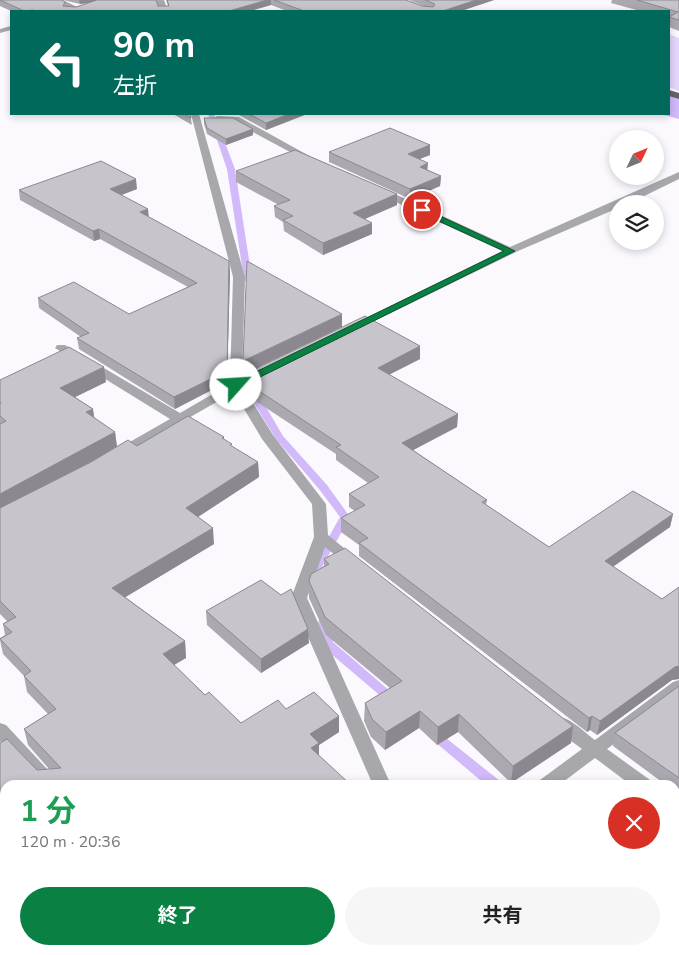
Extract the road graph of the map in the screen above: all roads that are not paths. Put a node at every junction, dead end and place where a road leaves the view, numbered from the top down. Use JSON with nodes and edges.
{"nodes":[{"id":1,"x":58,"y":0,"type":"edge"},
{"id":2,"x":77,"y":9,"type":"edge"},
{"id":3,"x":196,"y":116,"type":"edge"},
{"id":4,"x":316,"y":162,"type":"edge"},
{"id":5,"x":679,"y":175,"type":"edge"},
{"id":6,"x":369,"y":186,"type":"edge"},
{"id":7,"x":637,"y":195,"type":"edge"},
{"id":8,"x":609,"y":208,"type":"edge"},
{"id":9,"x":511,"y":251,"type":"junction"},
{"id":10,"x":341,"y":334,"type":"edge"},
{"id":11,"x":61,"y":348,"type":"dead end"},
{"id":12,"x":254,"y":377,"type":"edge"},
{"id":13,"x":236,"y":385,"type":"junction"},
{"id":14,"x":180,"y":419,"type":"junction"},
{"id":15,"x":104,"y":463,"type":"edge"},
{"id":16,"x":321,"y":537,"type":"junction"},
{"id":17,"x":367,"y":573,"type":"edge"},
{"id":18,"x":679,"y":686,"type":"edge"},
{"id":19,"x":546,"y":712,"type":"edge"},
{"id":20,"x":0,"y":730,"type":"edge"},
{"id":21,"x":593,"y":749,"type":"junction"},
{"id":22,"x":48,"y":780,"type":"edge"},
{"id":23,"x":380,"y":780,"type":"edge"},
{"id":24,"x":553,"y":780,"type":"edge"},
{"id":25,"x":637,"y":780,"type":"edge"}],
"edges":[{"from":1,"to":2,"type":"street"},
{"from":3,"to":4,"type":"street"},
{"from":3,"to":13,"type":"street"},
{"from":5,"to":7,"type":"street"},
{"from":6,"to":9,"type":"street"},
{"from":8,"to":9,"type":"street"},
{"from":9,"to":10,"type":"street"},
{"from":11,"to":14,"type":"street"},
{"from":12,"to":13,"type":"street"},
{"from":13,"to":14,"type":"street"},
{"from":13,"to":16,"type":"street"},
{"from":14,"to":15,"type":"street"},
{"from":16,"to":17,"type":"street"},
{"from":16,"to":23,"type":"street"},
{"from":18,"to":21,"type":"street"},
{"from":19,"to":21,"type":"street"},
{"from":20,"to":22,"type":"street"},
{"from":21,"to":24,"type":"street"},
{"from":21,"to":25,"type":"street"}]}
